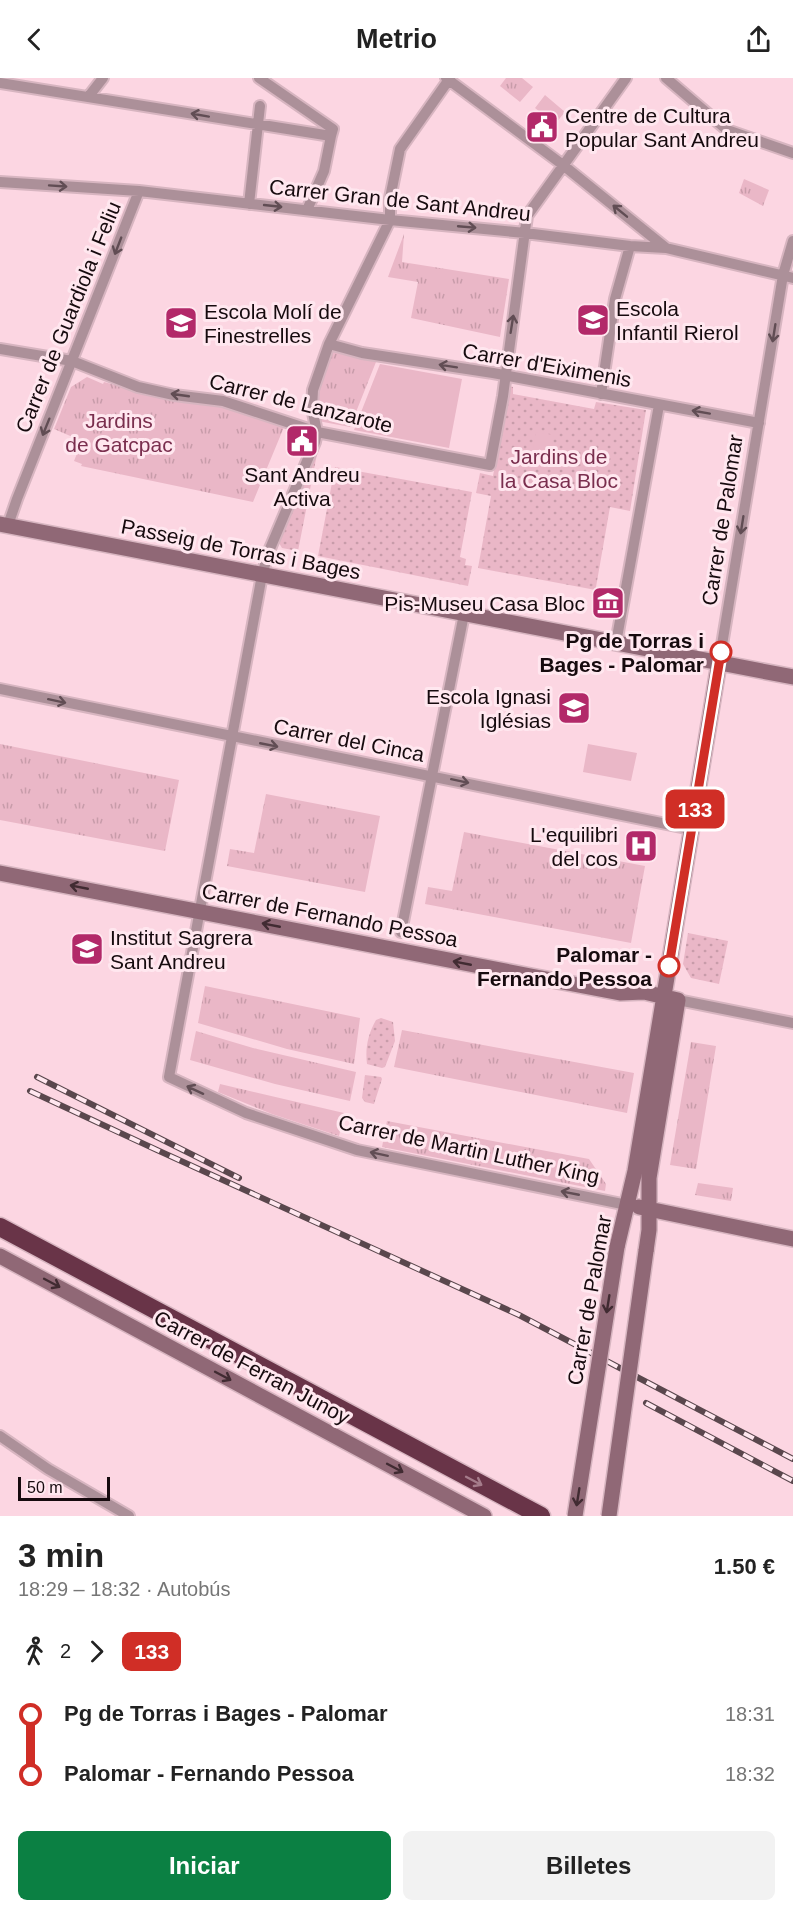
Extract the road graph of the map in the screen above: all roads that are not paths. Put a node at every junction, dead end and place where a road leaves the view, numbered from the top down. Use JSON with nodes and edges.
{"nodes":[{"id":1,"x":103,"y":78,"type":"edge"},
{"id":2,"x":259,"y":78,"type":"edge"},
{"id":3,"x":626,"y":78,"type":"edge"},
{"id":4,"x":666,"y":78,"type":"edge"},
{"id":5,"x":448,"y":79,"type":"edge"},
{"id":6,"x":0,"y":80,"type":"edge"},
{"id":7,"x":89,"y":96,"type":"junction"},
{"id":8,"x":260,"y":106,"type":"dead end"},
{"id":9,"x":257,"y":125,"type":"junction"},
{"id":10,"x":331,"y":136,"type":"junction"},
{"id":11,"x":793,"y":153,"type":"edge"},
{"id":12,"x":563,"y":165,"type":"junction"},
{"id":13,"x":0,"y":182,"type":"edge"},
{"id":14,"x":139,"y":191,"type":"junction"},
{"id":15,"x":249,"y":204,"type":"junction"},
{"id":16,"x":307,"y":210,"type":"junction"},
{"id":17,"x":390,"y":220,"type":"junction"},
{"id":18,"x":525,"y":233,"type":"junction"},
{"id":19,"x":793,"y":242,"type":"edge"},
{"id":20,"x":630,"y":246,"type":"junction"},
{"id":21,"x":666,"y":248,"type":"junction"},
{"id":22,"x":788,"y":277,"type":"edge"},
{"id":23,"x":329,"y":344,"type":"junction"},
{"id":24,"x":0,"y":349,"type":"edge"},
{"id":25,"x":72,"y":360,"type":"junction"},
{"id":26,"x":505,"y":376,"type":"junction"},
{"id":27,"x":601,"y":394,"type":"junction"},
{"id":28,"x":659,"y":405,"type":"junction"},
{"id":29,"x":759,"y":423,"type":"junction"},
{"id":30,"x":317,"y":432,"type":"junction"},
{"id":31,"x":4,"y":524,"type":"edge"},
{"id":32,"x":262,"y":575,"type":"junction"},
{"id":33,"x":464,"y":614,"type":"junction"},
{"id":34,"x":616,"y":643,"type":"junction"},
{"id":35,"x":719,"y":663,"type":"junction"},
{"id":36,"x":793,"y":677,"type":"edge"},
{"id":37,"x":0,"y":689,"type":"edge"},
{"id":38,"x":233,"y":738,"type":"junction"},
{"id":39,"x":432,"y":776,"type":"junction"},
{"id":40,"x":692,"y":829,"type":"junction"},
{"id":41,"x":0,"y":873,"type":"edge"},
{"id":42,"x":200,"y":911,"type":"junction"},
{"id":43,"x":401,"y":932,"type":"dead end"},
{"id":44,"x":671,"y":998,"type":"junction"},
{"id":45,"x":793,"y":1023,"type":"edge"},
{"id":46,"x":627,"y":1204,"type":"junction"},
{"id":47,"x":648,"y":1210,"type":"junction"},
{"id":48,"x":0,"y":1227,"type":"edge"},
{"id":49,"x":793,"y":1239,"type":"edge"},
{"id":50,"x":0,"y":1256,"type":"edge"},
{"id":51,"x":0,"y":1436,"type":"edge"},
{"id":52,"x":129,"y":1516,"type":"edge"},
{"id":53,"x":484,"y":1516,"type":"edge"},
{"id":54,"x":542,"y":1516,"type":"edge"},
{"id":55,"x":575,"y":1516,"type":"edge"},
{"id":56,"x":609,"y":1516,"type":"edge"}],
"edges":[{"from":1,"to":7,"type":"street"},
{"from":2,"to":10,"type":"street"},
{"from":3,"to":12,"type":"street"},
{"from":4,"to":11,"type":"street"},
{"from":5,"to":12,"type":"street"},
{"from":5,"to":17,"type":"street"},
{"from":6,"to":7,"type":"street"},
{"from":9,"to":7,"type":"street","one_way":true},
{"from":8,"to":9,"type":"street"},
{"from":9,"to":10,"type":"street"},
{"from":9,"to":15,"type":"street"},
{"from":10,"to":16,"type":"street"},
{"from":12,"to":18,"type":"street"},
{"from":21,"to":12,"type":"street","one_way":true},
{"from":13,"to":14,"type":"street","name":"Carrer Gran de Sant Andreu","one_way":true},
{"from":14,"to":15,"type":"street","name":"Carrer Gran de Sant Andreu"},
{"from":14,"to":25,"type":"street","name":"Carrer de Guardiola i Feliu","one_way":true},
{"from":15,"to":16,"type":"street","name":"Carrer Gran de Sant Andreu","one_way":true},
{"from":16,"to":17,"type":"street","name":"Carrer Gran de Sant Andreu"},
{"from":17,"to":18,"type":"street","name":"Carrer Gran de Sant Andreu","one_way":true},
{"from":17,"to":23,"type":"street"},
{"from":18,"to":20,"type":"street","name":"Carrer Gran de Sant Andreu"},
{"from":26,"to":18,"type":"street","one_way":true},
{"from":19,"to":22,"type":"street","name":"Carrer de Palomar"},
{"from":20,"to":21,"type":"street","name":"Carrer Gran de Sant Andreu"},
{"from":20,"to":27,"type":"street"},
{"from":21,"to":22,"type":"street","name":"Carrer Gran de Sant Andreu"},
{"from":22,"to":29,"type":"street","name":"Carrer de Palomar","one_way":true},
{"from":26,"to":23,"type":"street","name":"Carrer d'Eiximenis","one_way":true},
{"from":23,"to":30,"type":"street"},
{"from":24,"to":25,"type":"street","name":"Carrer de Lanzarote"},
{"from":30,"to":25,"type":"street","name":"Carrer de Lanzarote","one_way":true},
{"from":25,"to":31,"type":"street","name":"Carrer de Guardiola i Feliu","one_way":true},
{"from":26,"to":27,"type":"street","name":"Carrer d'Eiximenis"},
{"from":26,"to":30,"type":"street","name":"Carrer de Lanzarote"},
{"from":27,"to":28,"type":"street","name":"Carrer d'Eiximenis"},
{"from":29,"to":28,"type":"street","name":"Carrer d'Eiximenis","one_way":true},
{"from":28,"to":34,"type":"street"},
{"from":29,"to":35,"type":"street","name":"Carrer de Palomar","one_way":true},
{"from":30,"to":32,"type":"street"},
{"from":31,"to":32,"type":"street","name":"Passeig de Torras i Bages"},
{"from":32,"to":33,"type":"street","name":"Passeig de Torras i Bages"},
{"from":32,"to":38,"type":"street"},
{"from":33,"to":34,"type":"street","name":"Passeig de Torras i Bages"},
{"from":33,"to":39,"type":"street"},
{"from":34,"to":35,"type":"street","name":"Passeig de Torras i Bages"},
{"from":35,"to":36,"type":"street","name":"Passeig de Torras i Bages"},
{"from":35,"to":40,"type":"street","name":"Carrer de Palomar"},
{"from":37,"to":38,"type":"street","name":"Carrer del Cinca","one_way":true},
{"from":38,"to":39,"type":"street","name":"Carrer del Cinca","one_way":true},
{"from":38,"to":42,"type":"street"},
{"from":39,"to":40,"type":"street","name":"Carrer del Cinca","one_way":true},
{"from":39,"to":43,"type":"street"},
{"from":40,"to":44,"type":"street","name":"Carrer de Palomar"},
{"from":42,"to":41,"type":"street","name":"Carrer de Fernando Pessoa","one_way":true},
{"from":44,"to":42,"type":"street","name":"Carrer de Fernando Pessoa","one_way":true},
{"from":46,"to":42,"type":"street","name":"Carrer de Martin Luther King","one_way":true},
{"from":44,"to":45,"type":"street","name":"Carrer de Fernando Pessoa"},
{"from":44,"to":46,"type":"street","name":"Carrer de Palomar"},
{"from":44,"to":47,"type":"street","name":"Carrer de Palomar"},
{"from":46,"to":47,"type":"street"},
{"from":46,"to":55,"type":"street","name":"Carrer de Palomar","one_way":true,"bridge":true},
{"from":47,"to":49,"type":"street"},
{"from":47,"to":56,"type":"street","name":"Carrer de Palomar","bridge":true},
{"from":48,"to":54,"type":"highway","one_way":true},
{"from":50,"to":53,"type":"street","name":"Carrer de Ferran Junoy","one_way":true},
{"from":51,"to":52,"type":"street"}]}
